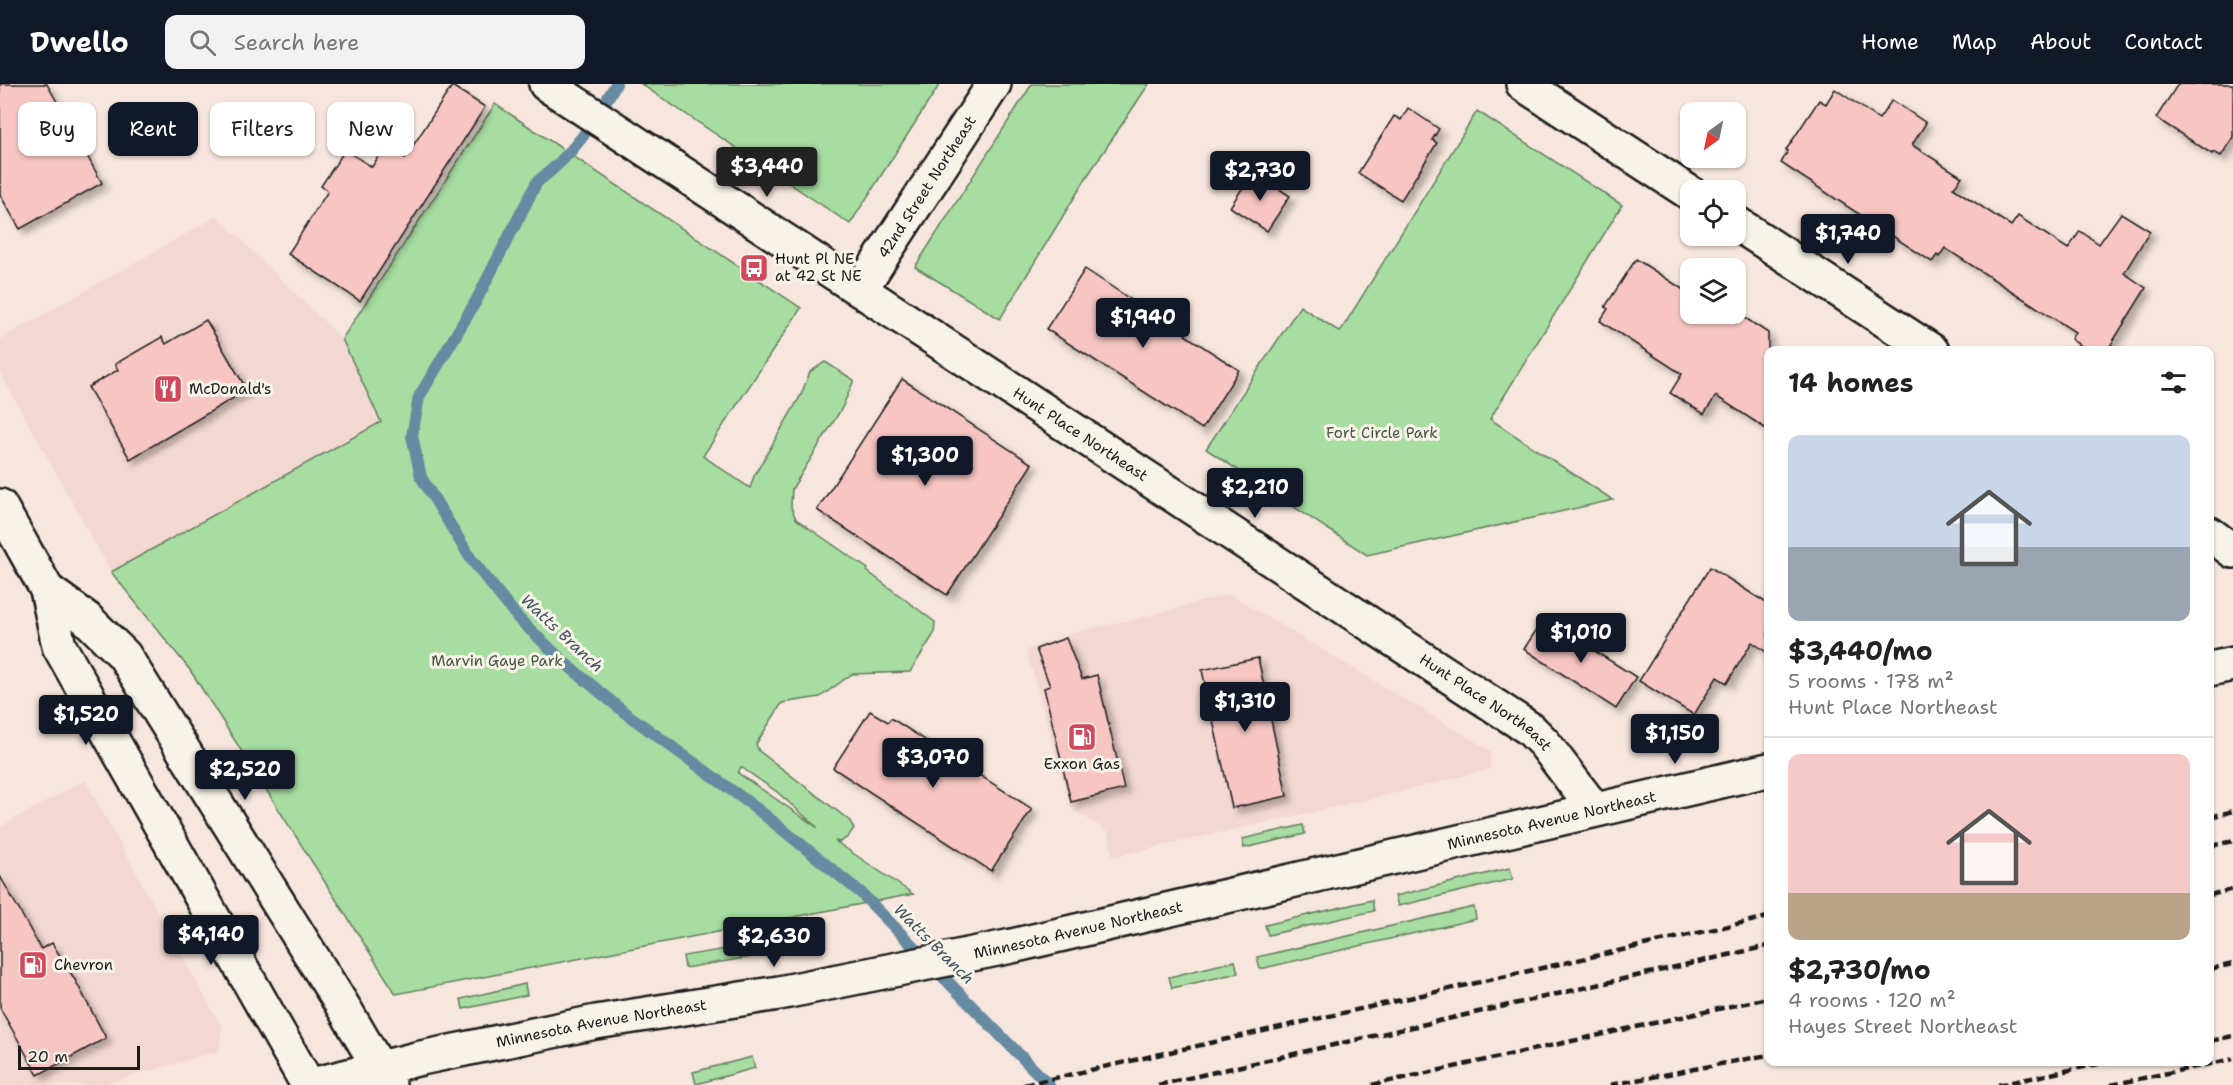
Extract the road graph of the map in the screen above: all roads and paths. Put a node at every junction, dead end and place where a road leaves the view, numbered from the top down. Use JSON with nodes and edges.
{"nodes":[{"id":1,"x":546,"y":84,"type":"edge"},
{"id":2,"x":994,"y":84,"type":"edge"},
{"id":3,"x":1523,"y":84,"type":"edge"},
{"id":4,"x":1680,"y":186,"type":"edge"},
{"id":5,"x":1746,"y":230,"type":"edge"},
{"id":6,"x":860,"y":290,"type":"junction"},
{"id":7,"x":1924,"y":346,"type":"edge"},
{"id":8,"x":0,"y":506,"type":"edge"},
{"id":9,"x":2214,"y":537,"type":"edge"},
{"id":10,"x":2233,"y":551,"type":"edge"},
{"id":11,"x":47,"y":590,"type":"junction"},
{"id":12,"x":2233,"y":664,"type":"edge"},
{"id":13,"x":2214,"y":668,"type":"edge"},
{"id":14,"x":1764,"y":771,"type":"edge"},
{"id":15,"x":1594,"y":809,"type":"junction"},
{"id":16,"x":385,"y":1076,"type":"edge"},
{"id":17,"x":310,"y":1085,"type":"edge"}],
"edges":[{"from":1,"to":6,"type":"main road","name":"Hunt Place Northeast"},
{"from":2,"to":6,"type":"main road","name":"42nd Street Northeast"},
{"from":3,"to":4,"type":"main road"},
{"from":5,"to":7,"type":"main road"},
{"from":6,"to":15,"type":"main road","name":"Hunt Place Northeast"},
{"from":8,"to":11,"type":"main road"},
{"from":9,"to":10,"type":"main road"},
{"from":11,"to":16,"type":"main road"},
{"from":11,"to":17,"type":"main road"},
{"from":12,"to":13,"type":"main road"},
{"from":14,"to":15,"type":"main road","name":"Minnesota Avenue Northeast"},
{"from":15,"to":16,"type":"main road","name":"Minnesota Avenue Northeast"},
{"from":16,"to":17,"type":"main road","name":"Minnesota Avenue Northeast"}]}
